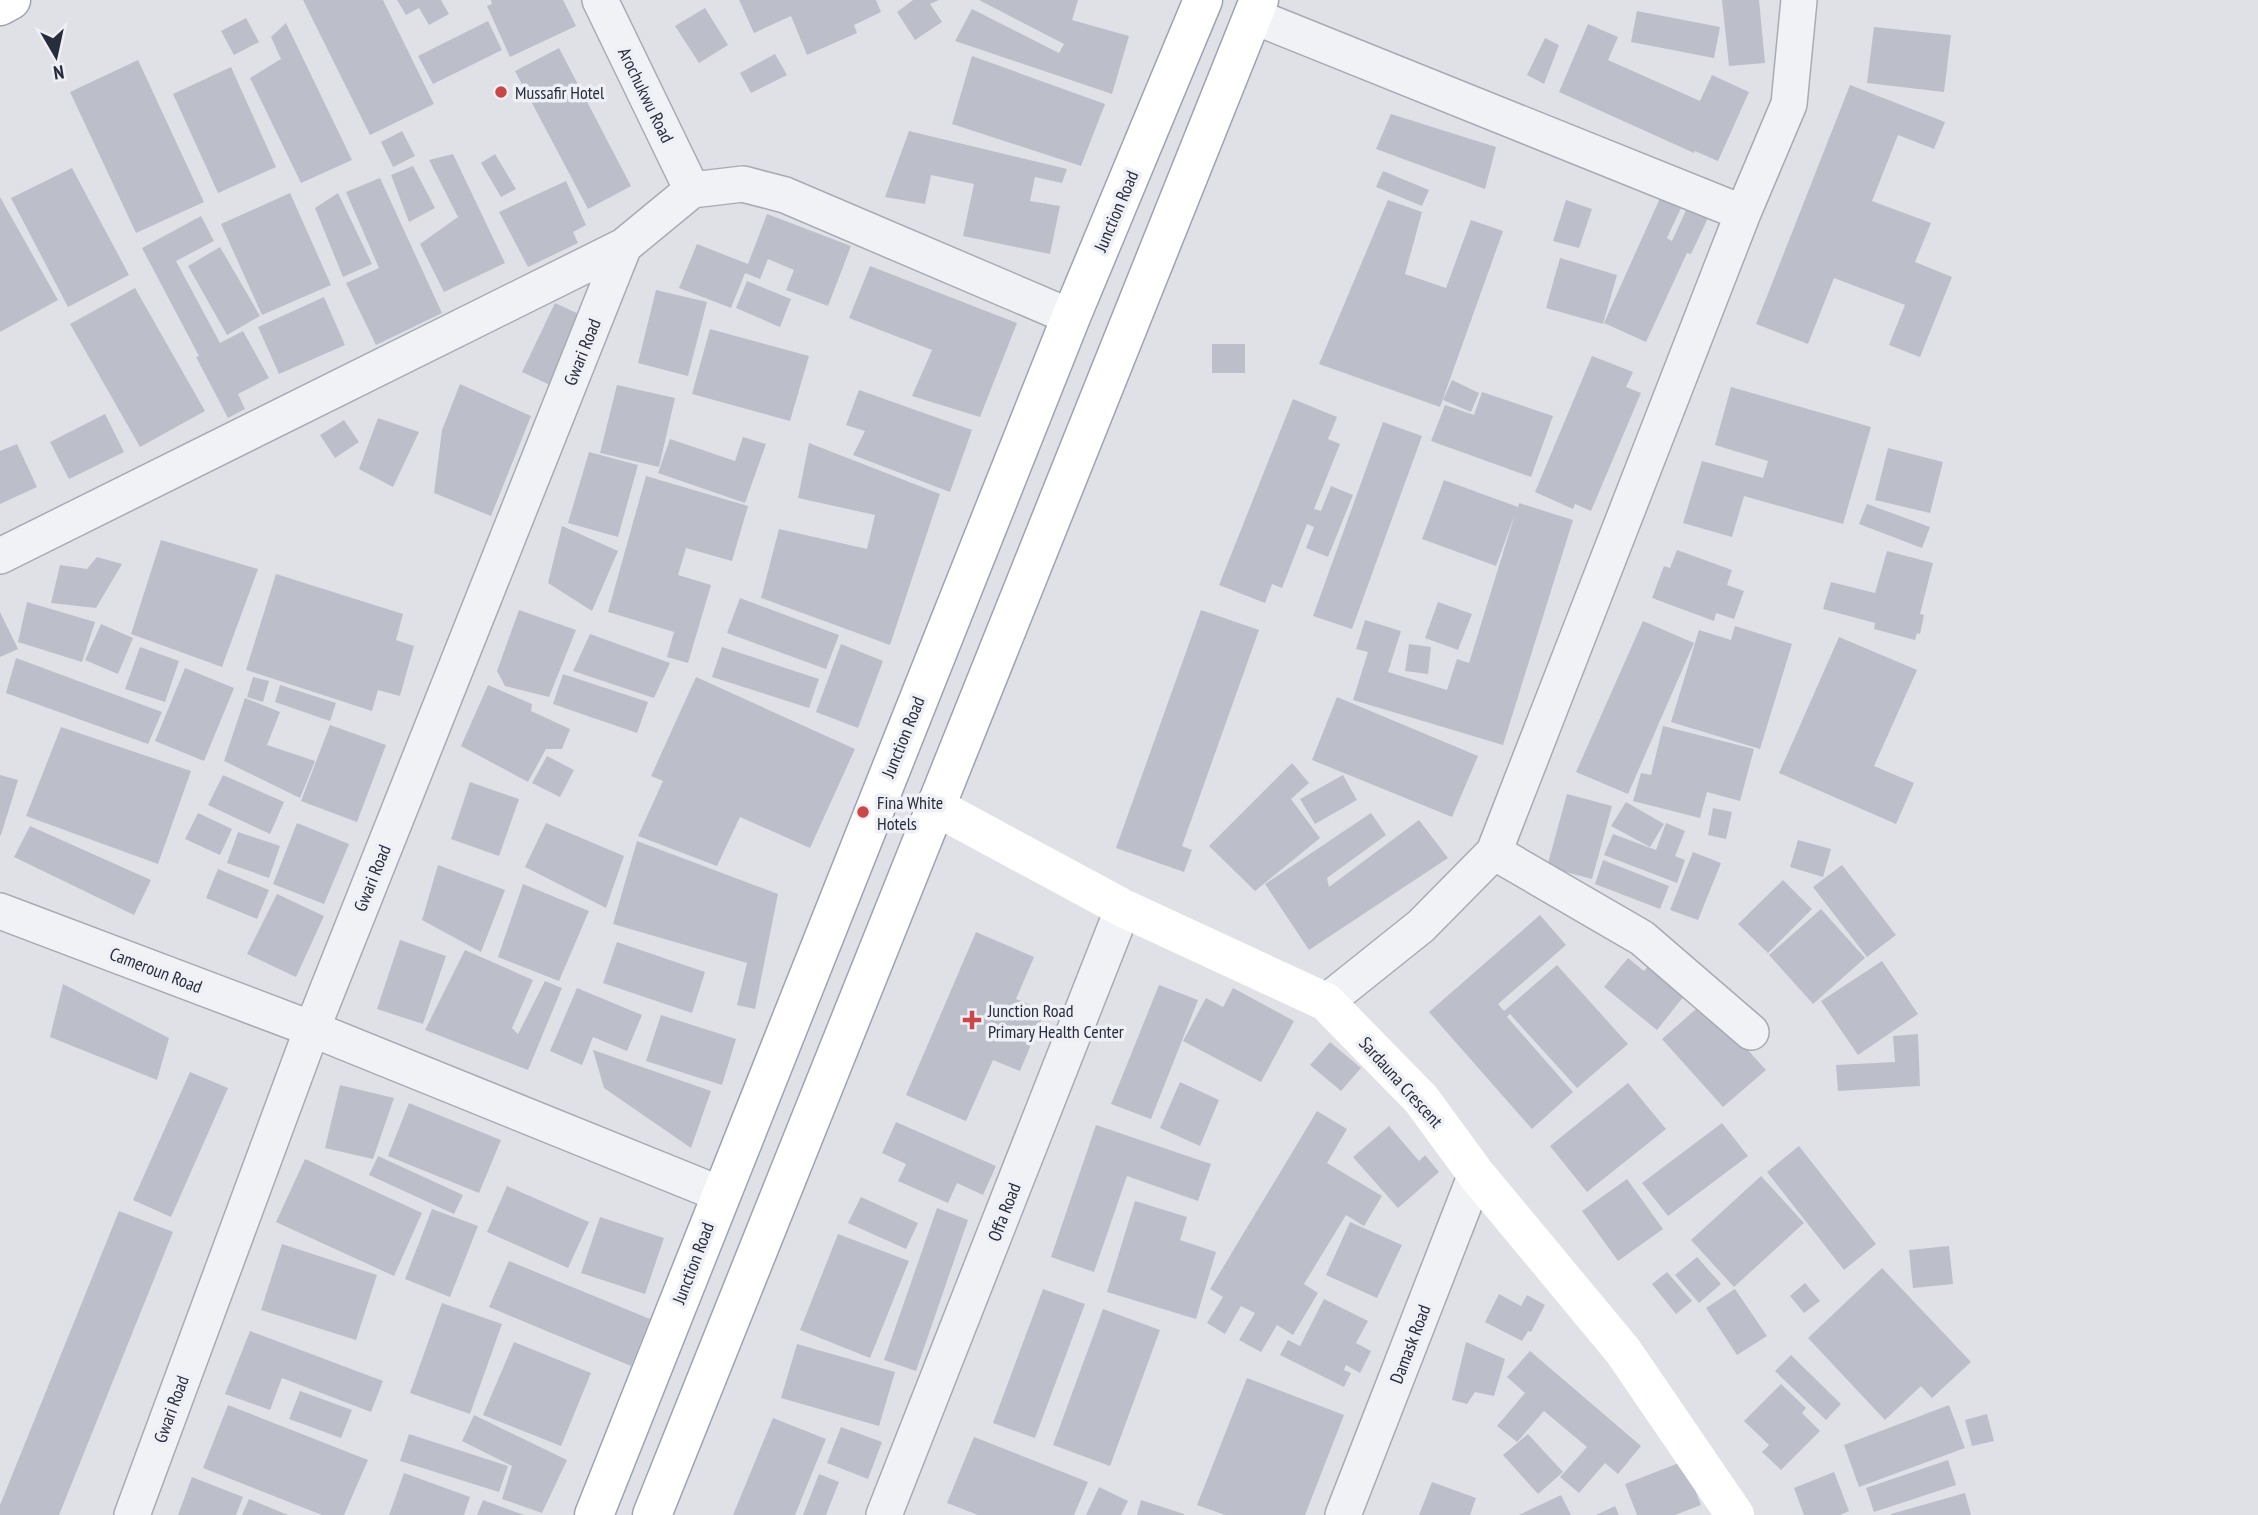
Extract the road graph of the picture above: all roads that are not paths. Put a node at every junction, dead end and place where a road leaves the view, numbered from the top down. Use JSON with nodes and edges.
{"nodes":[{"id":1,"x":11,"y":0,"type":"edge"},
{"id":2,"x":600,"y":0,"type":"edge"},
{"id":3,"x":1203,"y":0,"type":"edge"},
{"id":4,"x":1799,"y":0,"type":"edge"},
{"id":5,"x":0,"y":6,"type":"edge"},
{"id":6,"x":1256,"y":8,"type":"edge"},
{"id":7,"x":692,"y":190,"type":"junction"},
{"id":8,"x":1743,"y":212,"type":"junction"},
{"id":9,"x":624,"y":246,"type":"junction"},
{"id":10,"x":1072,"y":317,"type":"junction"},
{"id":11,"x":0,"y":556,"type":"edge"},
{"id":12,"x":934,"y":806,"type":"junction"},
{"id":13,"x":1494,"y":852,"type":"junction"},
{"id":14,"x":1123,"y":908,"type":"junction"},
{"id":15,"x":0,"y":911,"type":"edge"},
{"id":16,"x":1326,"y":1002,"type":"junction"},
{"id":17,"x":312,"y":1029,"type":"junction"},
{"id":18,"x":1751,"y":1032,"type":"dead end"},
{"id":19,"x":1476,"y":1174,"type":"junction"},
{"id":20,"x":720,"y":1194,"type":"junction"},
{"id":21,"x":132,"y":1515,"type":"edge"},
{"id":22,"x":594,"y":1515,"type":"edge"},
{"id":23,"x":652,"y":1515,"type":"edge"},
{"id":24,"x":884,"y":1515,"type":"edge"},
{"id":25,"x":1343,"y":1515,"type":"edge"},
{"id":26,"x":1735,"y":1515,"type":"edge"}],
"edges":[{"from":1,"to":5,"type":"main road"},
{"from":2,"to":7,"type":"street","name":"Arochukwu Road"},
{"from":3,"to":10,"type":"main road","name":"Junction Road"},
{"from":4,"to":8,"type":"street"},
{"from":6,"to":8,"type":"street"},
{"from":6,"to":12,"type":"main road"},
{"from":7,"to":9,"type":"street","name":"Gwari Road"},
{"from":7,"to":10,"type":"street"},
{"from":8,"to":13,"type":"street"},
{"from":9,"to":11,"type":"street","name":"Gwari Road"},
{"from":9,"to":17,"type":"street","name":"Gwari Road"},
{"from":10,"to":20,"type":"main road","name":"Junction Road"},
{"from":12,"to":14,"type":"main road","name":"Sardauna Crescent"},
{"from":12,"to":23,"type":"main road"},
{"from":13,"to":16,"type":"street"},
{"from":13,"to":18,"type":"street"},
{"from":14,"to":16,"type":"main road","name":"Sardauna Crescent"},
{"from":14,"to":24,"type":"street","name":"Offa Road"},
{"from":15,"to":17,"type":"street","name":"Cameroun Road"},
{"from":16,"to":19,"type":"main road","name":"Sardauna Crescent"},
{"from":17,"to":20,"type":"street","name":"Cameroun Road"},
{"from":17,"to":21,"type":"street","name":"Gwari Road"},
{"from":19,"to":25,"type":"street","name":"Damask Road"},
{"from":19,"to":26,"type":"main road","name":"Sardauna Crescent"},
{"from":20,"to":22,"type":"main road","name":"Junction Road"}]}
